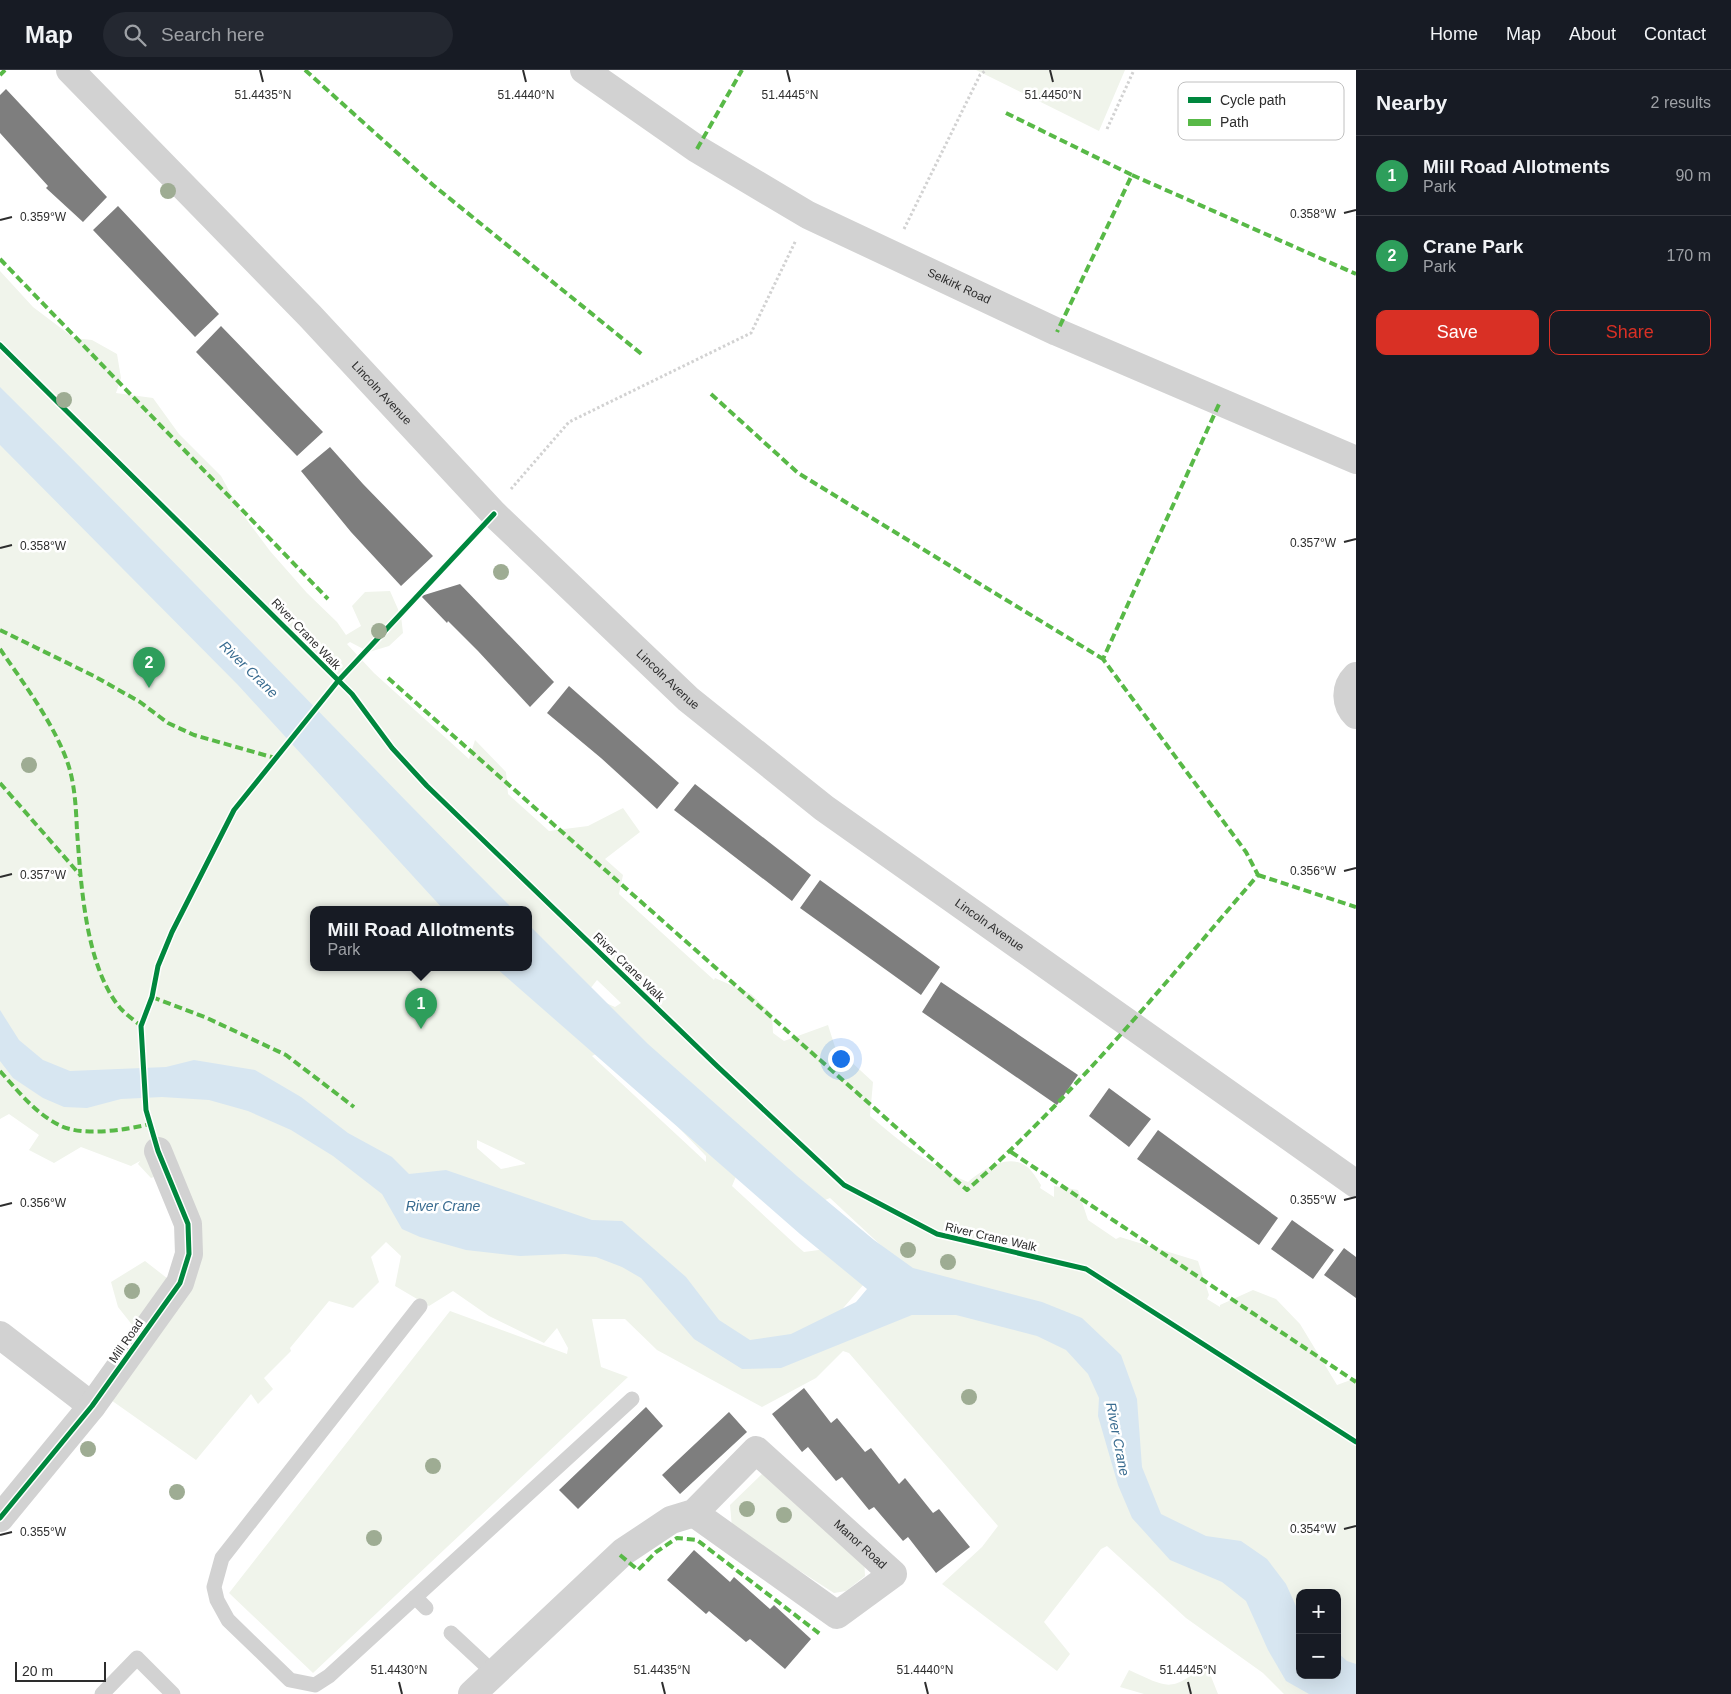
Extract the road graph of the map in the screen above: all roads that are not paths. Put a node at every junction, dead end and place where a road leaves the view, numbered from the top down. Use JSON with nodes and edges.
{"nodes":[{"id":1,"x":70,"y":70,"type":"edge"},
{"id":2,"x":584,"y":70,"type":"edge"},
{"id":3,"x":1356,"y":460,"type":"edge"},
{"id":4,"x":1356,"y":676,"type":"edge"},
{"id":5,"x":1356,"y":715,"type":"edge"},
{"id":6,"x":158,"y":1151,"type":"dead end"},
{"id":7,"x":1356,"y":1184,"type":"edge"},
{"id":8,"x":420,"y":1306,"type":"dead end"},
{"id":9,"x":0,"y":1334,"type":"edge"},
{"id":10,"x":632,"y":1399,"type":"dead end"},
{"id":11,"x":92,"y":1406,"type":"junction"},
{"id":12,"x":694,"y":1513,"type":"junction"},
{"id":13,"x":0,"y":1518,"type":"edge"},
{"id":14,"x":415,"y":1597,"type":"junction"},
{"id":15,"x":426,"y":1608,"type":"dead end"},
{"id":16,"x":451,"y":1633,"type":"dead end"},
{"id":17,"x":494,"y":1673,"type":"junction"},
{"id":18,"x":102,"y":1694,"type":"edge"},
{"id":19,"x":173,"y":1694,"type":"edge"},
{"id":20,"x":472,"y":1694,"type":"edge"}],
"edges":[{"from":1,"to":7,"type":"street","name":"Lincoln Avenue"},
{"from":2,"to":3,"type":"street","name":"Selkirk Road"},
{"from":4,"to":5,"type":"street"},
{"from":6,"to":11,"type":"street","name":"Mill Road"},
{"from":8,"to":14,"type":"lane"},
{"from":9,"to":11,"type":"street"},
{"from":10,"to":14,"type":"lane"},
{"from":11,"to":13,"type":"street","name":"Mill Road"},
{"from":12,"to":12,"type":"street","name":"Manor Road"},
{"from":12,"to":17,"type":"street","name":"Manor Road"},
{"from":14,"to":15,"type":"lane"},
{"from":16,"to":17,"type":"lane"},
{"from":17,"to":20,"type":"street","name":"Manor Road"},
{"from":18,"to":19,"type":"lane"}]}
